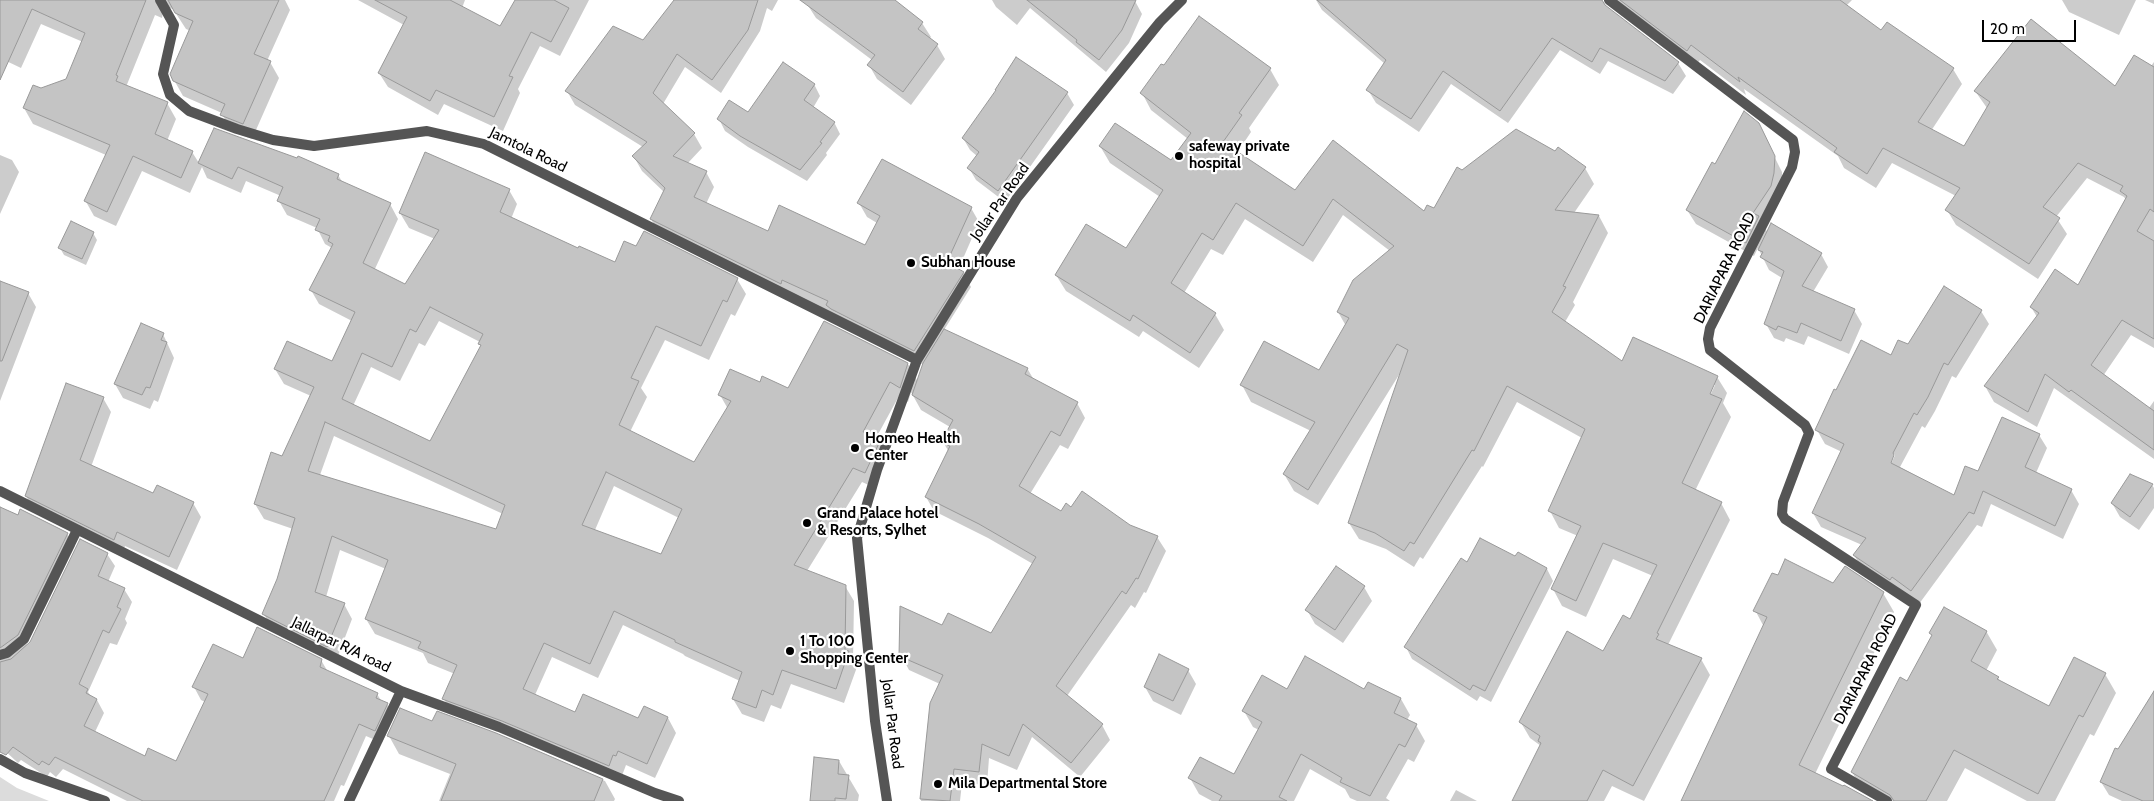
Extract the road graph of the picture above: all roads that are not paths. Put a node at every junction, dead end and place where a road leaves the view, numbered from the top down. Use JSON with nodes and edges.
{"nodes":[{"id":1,"x":160,"y":0,"type":"edge"},
{"id":2,"x":1182,"y":0,"type":"edge"},
{"id":3,"x":1609,"y":0,"type":"edge"},
{"id":4,"x":917,"y":360,"type":"junction"},
{"id":5,"x":0,"y":491,"type":"edge"},
{"id":6,"x":77,"y":530,"type":"junction"},
{"id":7,"x":0,"y":655,"type":"edge"},
{"id":8,"x":401,"y":691,"type":"junction"},
{"id":9,"x":0,"y":759,"type":"edge"},
{"id":10,"x":105,"y":801,"type":"edge"},
{"id":11,"x":349,"y":801,"type":"edge"},
{"id":12,"x":679,"y":801,"type":"edge"},
{"id":13,"x":887,"y":801,"type":"edge"},
{"id":14,"x":1887,"y":801,"type":"edge"}],
"edges":[{"from":1,"to":4,"type":"street","name":"Jamtola Road"},
{"from":2,"to":4,"type":"street","name":"Jollar Par Road"},
{"from":3,"to":14,"type":"street","name":"DARIAPARA ROAD"},
{"from":4,"to":13,"type":"street","name":"Jollar Par Road"},
{"from":5,"to":6,"type":"street","name":"Jallarpar R/A road"},
{"from":6,"to":7,"type":"street"},
{"from":6,"to":8,"type":"street","name":"Jallarpar R/A road"},
{"from":8,"to":11,"type":"street"},
{"from":8,"to":12,"type":"street","name":"Jallarpar R/A road"},
{"from":9,"to":10,"type":"street"}]}
